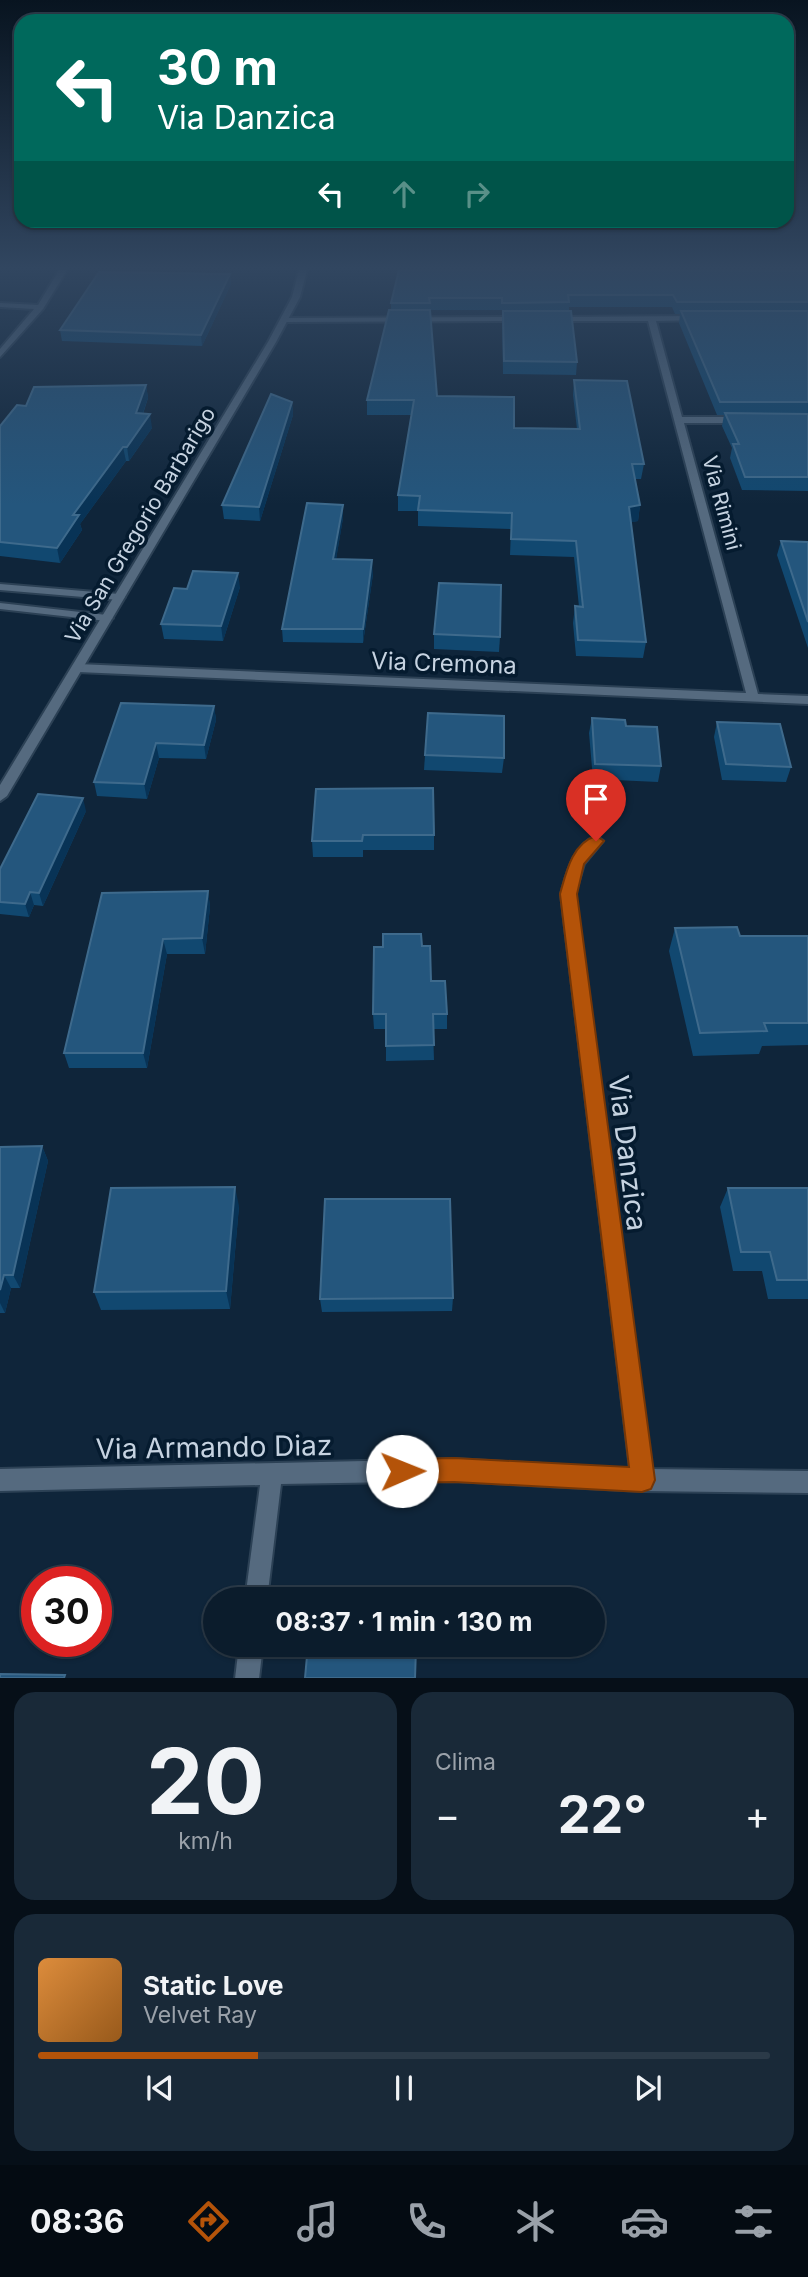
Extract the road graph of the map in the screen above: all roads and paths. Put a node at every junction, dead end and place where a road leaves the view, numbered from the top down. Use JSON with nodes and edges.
{"nodes":[{"id":1,"x":267,"y":348,"type":"edge"},
{"id":2,"x":660,"y":348,"type":"edge"},
{"id":3,"x":680,"y":420,"type":"junction"},
{"id":4,"x":754,"y":420,"type":"edge"},
{"id":5,"x":0,"y":587,"type":"edge"},
{"id":6,"x":119,"y":597,"type":"junction"},
{"id":7,"x":0,"y":606,"type":"edge"},
{"id":8,"x":107,"y":618,"type":"junction"},
{"id":9,"x":78,"y":668,"type":"junction"},
{"id":10,"x":753,"y":698,"type":"junction"},
{"id":11,"x":808,"y":701,"type":"edge"},
{"id":12,"x":1,"y":793,"type":"edge"},
{"id":13,"x":596,"y":841,"type":"dead end"},
{"id":14,"x":272,"y":1473,"type":"junction"},
{"id":15,"x":0,"y":1480,"type":"edge"},
{"id":16,"x":642,"y":1480,"type":"junction"},
{"id":17,"x":808,"y":1482,"type":"edge"},
{"id":18,"x":258,"y":1587,"type":"edge"},
{"id":19,"x":250,"y":1657,"type":"edge"},
{"id":20,"x":247,"y":1678,"type":"edge"}],
"edges":[{"from":1,"to":6,"type":"street","name":"Via San Gregorio Barbarigo"},
{"from":2,"to":3,"type":"street","name":"Via Rimini"},
{"from":3,"to":4,"type":"street"},
{"from":3,"to":10,"type":"street","name":"Via Rimini"},
{"from":5,"to":6,"type":"street"},
{"from":6,"to":8,"type":"street","name":"Via San Gregorio Barbarigo"},
{"from":7,"to":8,"type":"street"},
{"from":8,"to":9,"type":"street","name":"Via San Gregorio Barbarigo"},
{"from":9,"to":10,"type":"street","name":"Via Cremona"},
{"from":9,"to":12,"type":"street","name":"Via San Gregorio Barbarigo"},
{"from":10,"to":11,"type":"street","name":"Via Cremona"},
{"from":13,"to":16,"type":"street","name":"Via Danzica"},
{"from":14,"to":15,"type":"street","name":"Via Armando Diaz"},
{"from":14,"to":16,"type":"street","name":"Via Armando Diaz"},
{"from":14,"to":18,"type":"street"},
{"from":16,"to":17,"type":"street","name":"Via Armando Diaz"},
{"from":19,"to":20,"type":"street"}]}
